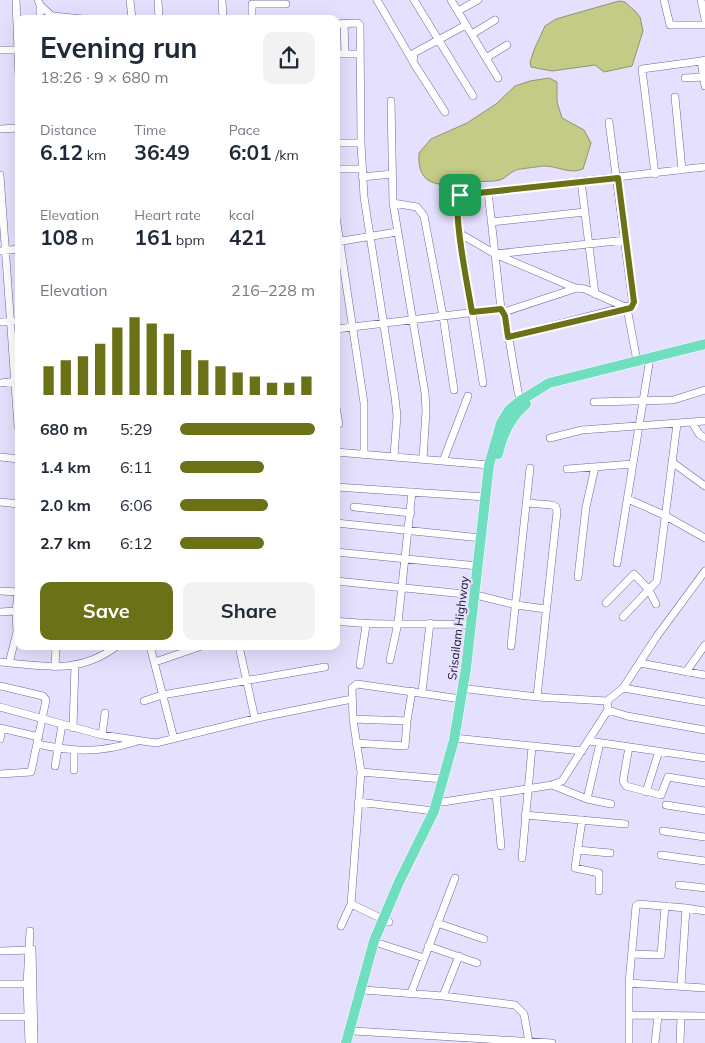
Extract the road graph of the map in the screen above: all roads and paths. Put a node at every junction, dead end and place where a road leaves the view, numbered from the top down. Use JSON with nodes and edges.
{"nodes":[{"id":1,"x":16,"y":0,"type":"edge"},
{"id":2,"x":130,"y":0,"type":"edge"},
{"id":3,"x":158,"y":0,"type":"edge"},
{"id":4,"x":222,"y":0,"type":"edge"},
{"id":5,"x":377,"y":0,"type":"edge"},
{"id":6,"x":414,"y":0,"type":"edge"},
{"id":7,"x":451,"y":0,"type":"edge"},
{"id":8,"x":478,"y":0,"type":"edge"},
{"id":9,"x":664,"y":0,"type":"edge"},
{"id":10,"x":701,"y":0,"type":"edge"},
{"id":11,"x":39,"y":2,"type":"edge"},
{"id":12,"x":286,"y":4,"type":"dead end"},
{"id":13,"x":458,"y":10,"type":"junction"},
{"id":14,"x":17,"y":15,"type":"edge"},
{"id":15,"x":40,"y":15,"type":"edge"},
{"id":16,"x":51,"y":15,"type":"edge"},
{"id":17,"x":132,"y":15,"type":"edge"},
{"id":18,"x":159,"y":15,"type":"edge"},
{"id":19,"x":223,"y":15,"type":"edge"},
{"id":20,"x":252,"y":15,"type":"edge"},
{"id":21,"x":705,"y":19,"type":"edge"},
{"id":22,"x":495,"y":20,"type":"dead end"},
{"id":23,"x":344,"y":23,"type":"junction"},
{"id":24,"x":340,"y":24,"type":"edge"},
{"id":25,"x":466,"y":25,"type":"junction"},
{"id":26,"x":705,"y":25,"type":"edge"},
{"id":27,"x":472,"y":34,"type":"junction"},
{"id":28,"x":438,"y":40,"type":"junction"},
{"id":29,"x":507,"y":45,"type":"dead end"},
{"id":30,"x":0,"y":50,"type":"edge"},
{"id":31,"x":15,"y":50,"type":"edge"},
{"id":32,"x":340,"y":54,"type":"edge"},
{"id":33,"x":345,"y":54,"type":"junction"},
{"id":34,"x":359,"y":54,"type":"junction"},
{"id":35,"x":486,"y":58,"type":"junction"},
{"id":36,"x":703,"y":60,"type":"edge"},
{"id":37,"x":412,"y":61,"type":"junction"},
{"id":38,"x":704,"y":77,"type":"edge"},
{"id":39,"x":498,"y":78,"type":"dead end"},
{"id":40,"x":685,"y":78,"type":"dead end"},
{"id":41,"x":705,"y":86,"type":"edge"},
{"id":42,"x":473,"y":96,"type":"dead end"},
{"id":43,"x":675,"y":97,"type":"dead end"},
{"id":44,"x":391,"y":101,"type":"dead end"},
{"id":45,"x":445,"y":112,"type":"dead end"},
{"id":46,"x":609,"y":122,"type":"dead end"},
{"id":47,"x":15,"y":128,"type":"edge"},
{"id":48,"x":0,"y":129,"type":"edge"},
{"id":49,"x":361,"y":143,"type":"junction"},
{"id":50,"x":340,"y":144,"type":"edge"},
{"id":51,"x":705,"y":167,"type":"edge"},
{"id":52,"x":340,"y":170,"type":"edge"},
{"id":53,"x":682,"y":170,"type":"junction"},
{"id":54,"x":362,"y":173,"type":"junction"},
{"id":55,"x":392,"y":174,"type":"junction"},
{"id":56,"x":654,"y":174,"type":"junction"},
{"id":57,"x":0,"y":175,"type":"edge"},
{"id":58,"x":618,"y":178,"type":"junction"},
{"id":59,"x":581,"y":181,"type":"junction"},
{"id":60,"x":488,"y":191,"type":"junction"},
{"id":61,"x":393,"y":203,"type":"junction"},
{"id":62,"x":585,"y":212,"type":"junction"},
{"id":63,"x":491,"y":222,"type":"junction"},
{"id":64,"x":397,"y":232,"type":"junction"},
{"id":65,"x":460,"y":233,"type":"junction"},
{"id":66,"x":369,"y":236,"type":"junction"},
{"id":67,"x":626,"y":240,"type":"junction"},
{"id":68,"x":340,"y":241,"type":"edge"},
{"id":69,"x":590,"y":244,"type":"junction"},
{"id":70,"x":3,"y":251,"type":"edge"},
{"id":71,"x":340,"y":252,"type":"edge"},
{"id":72,"x":495,"y":254,"type":"junction"},
{"id":73,"x":575,"y":288,"type":"junction"},
{"id":74,"x":595,"y":294,"type":"junction"},
{"id":75,"x":627,"y":308,"type":"junction"},
{"id":76,"x":502,"y":310,"type":"junction"},
{"id":77,"x":472,"y":312,"type":"junction"},
{"id":78,"x":443,"y":316,"type":"junction"},
{"id":79,"x":413,"y":318,"type":"junction"},
{"id":80,"x":15,"y":321,"type":"edge"},
{"id":81,"x":0,"y":322,"type":"edge"},
{"id":82,"x":10,"y":322,"type":"junction"},
{"id":83,"x":382,"y":323,"type":"junction"},
{"id":84,"x":353,"y":327,"type":"junction"},
{"id":85,"x":340,"y":329,"type":"edge"},
{"id":86,"x":508,"y":337,"type":"junction"},
{"id":87,"x":705,"y":344,"type":"edge"},
{"id":88,"x":705,"y":350,"type":"edge"},
{"id":89,"x":637,"y":361,"type":"junction"},
{"id":90,"x":15,"y":364,"type":"edge"},
{"id":91,"x":650,"y":364,"type":"junction"},
{"id":92,"x":15,"y":381,"type":"edge"},
{"id":93,"x":483,"y":383,"type":"dead end"},
{"id":94,"x":0,"y":384,"type":"edge"},
{"id":95,"x":454,"y":390,"type":"dead end"},
{"id":96,"x":705,"y":390,"type":"edge"},
{"id":97,"x":468,"y":396,"type":"dead end"},
{"id":98,"x":594,"y":402,"type":"dead end"},
{"id":99,"x":522,"y":403,"type":"junction"},
{"id":100,"x":643,"y":403,"type":"junction"},
{"id":101,"x":705,"y":421,"type":"edge"},
{"id":102,"x":677,"y":424,"type":"junction"},
{"id":103,"x":693,"y":424,"type":"junction"},
{"id":104,"x":639,"y":426,"type":"junction"},
{"id":105,"x":550,"y":438,"type":"dead end"},
{"id":106,"x":705,"y":438,"type":"edge"},
{"id":107,"x":340,"y":452,"type":"edge"},
{"id":108,"x":364,"y":454,"type":"junction"},
{"id":109,"x":394,"y":456,"type":"junction"},
{"id":110,"x":0,"y":458,"type":"edge"},
{"id":111,"x":15,"y":459,"type":"edge"},
{"id":112,"x":423,"y":459,"type":"junction"},
{"id":113,"x":444,"y":461,"type":"junction"},
{"id":114,"x":672,"y":462,"type":"junction"},
{"id":115,"x":633,"y":464,"type":"junction"},
{"id":116,"x":489,"y":465,"type":"junction"},
{"id":117,"x":595,"y":467,"type":"junction"},
{"id":118,"x":530,"y":468,"type":"dead end"},
{"id":119,"x":567,"y":469,"type":"dead end"},
{"id":120,"x":705,"y":486,"type":"edge"},
{"id":121,"x":340,"y":487,"type":"edge"},
{"id":122,"x":412,"y":492,"type":"junction"},
{"id":123,"x":485,"y":497,"type":"junction"},
{"id":124,"x":628,"y":499,"type":"junction"},
{"id":125,"x":0,"y":502,"type":"edge"},
{"id":126,"x":527,"y":503,"type":"junction"},
{"id":127,"x":15,"y":504,"type":"edge"},
{"id":128,"x":354,"y":507,"type":"dead end"},
{"id":129,"x":411,"y":513,"type":"junction"},
{"id":130,"x":664,"y":515,"type":"junction"},
{"id":131,"x":340,"y":523,"type":"edge"},
{"id":132,"x":409,"y":531,"type":"junction"},
{"id":133,"x":481,"y":538,"type":"junction"},
{"id":134,"x":705,"y":538,"type":"edge"},
{"id":135,"x":340,"y":552,"type":"edge"},
{"id":136,"x":406,"y":560,"type":"junction"},
{"id":137,"x":618,"y":563,"type":"dead end"},
{"id":138,"x":478,"y":566,"type":"junction"},
{"id":139,"x":705,"y":571,"type":"edge"},
{"id":140,"x":578,"y":577,"type":"dead end"},
{"id":141,"x":340,"y":581,"type":"edge"},
{"id":142,"x":402,"y":589,"type":"junction"},
{"id":143,"x":649,"y":590,"type":"junction"},
{"id":144,"x":0,"y":591,"type":"edge"},
{"id":145,"x":15,"y":592,"type":"edge"},
{"id":146,"x":477,"y":596,"type":"junction"},
{"id":147,"x":606,"y":603,"type":"dead end"},
{"id":148,"x":656,"y":604,"type":"dead end"},
{"id":149,"x":516,"y":606,"type":"junction"},
{"id":150,"x":546,"y":609,"type":"junction"},
{"id":151,"x":15,"y":611,"type":"edge"},
{"id":152,"x":0,"y":612,"type":"edge"},
{"id":153,"x":623,"y":617,"type":"dead end"},
{"id":154,"x":340,"y":622,"type":"edge"},
{"id":155,"x":398,"y":623,"type":"junction"},
{"id":156,"x":430,"y":623,"type":"junction"},
{"id":157,"x":366,"y":625,"type":"junction"},
{"id":158,"x":471,"y":625,"type":"junction"},
{"id":159,"x":15,"y":640,"type":"edge"},
{"id":160,"x":705,"y":645,"type":"edge"},
{"id":161,"x":511,"y":646,"type":"dead end"},
{"id":162,"x":56,"y":650,"type":"edge"},
{"id":163,"x":111,"y":650,"type":"edge"},
{"id":164,"x":151,"y":650,"type":"edge"},
{"id":165,"x":190,"y":650,"type":"edge"},
{"id":166,"x":240,"y":650,"type":"edge"},
{"id":167,"x":390,"y":660,"type":"dead end"},
{"id":168,"x":0,"y":662,"type":"edge"},
{"id":169,"x":155,"y":662,"type":"junction"},
{"id":170,"x":9,"y":663,"type":"junction"},
{"id":171,"x":640,"y":663,"type":"junction"},
{"id":172,"x":75,"y":665,"type":"junction"},
{"id":173,"x":360,"y":665,"type":"dead end"},
{"id":174,"x":55,"y":667,"type":"junction"},
{"id":175,"x":325,"y":667,"type":"dead end"},
{"id":176,"x":686,"y":672,"type":"junction"},
{"id":177,"x":705,"y":675,"type":"edge"},
{"id":178,"x":245,"y":680,"type":"junction"},
{"id":179,"x":0,"y":686,"type":"edge"},
{"id":180,"x":622,"y":688,"type":"junction"},
{"id":181,"x":468,"y":689,"type":"junction"},
{"id":182,"x":412,"y":691,"type":"junction"},
{"id":183,"x":422,"y":692,"type":"junction"},
{"id":184,"x":162,"y":695,"type":"junction"},
{"id":185,"x":537,"y":697,"type":"junction"},
{"id":186,"x":352,"y":699,"type":"junction"},
{"id":187,"x":461,"y":699,"type":"junction"},
{"id":188,"x":144,"y":701,"type":"dead end"},
{"id":189,"x":607,"y":701,"type":"junction"},
{"id":190,"x":705,"y":702,"type":"edge"},
{"id":191,"x":0,"y":708,"type":"edge"},
{"id":192,"x":608,"y":710,"type":"junction"},
{"id":193,"x":105,"y":713,"type":"dead end"},
{"id":194,"x":255,"y":719,"type":"junction"},
{"id":195,"x":353,"y":719,"type":"junction"},
{"id":196,"x":42,"y":720,"type":"junction"},
{"id":197,"x":408,"y":721,"type":"junction"},
{"id":198,"x":62,"y":725,"type":"junction"},
{"id":199,"x":73,"y":728,"type":"junction"},
{"id":200,"x":1,"y":729,"type":"edge"},
{"id":201,"x":705,"y":730,"type":"edge"},
{"id":202,"x":102,"y":736,"type":"junction"},
{"id":203,"x":457,"y":738,"type":"junction"},
{"id":204,"x":0,"y":739,"type":"edge"},
{"id":205,"x":174,"y":739,"type":"junction"},
{"id":206,"x":38,"y":740,"type":"junction"},
{"id":207,"x":139,"y":741,"type":"junction"},
{"id":208,"x":589,"y":741,"type":"junction"},
{"id":209,"x":356,"y":743,"type":"junction"},
{"id":210,"x":600,"y":743,"type":"junction"},
{"id":211,"x":532,"y":747,"type":"junction"},
{"id":212,"x":629,"y":747,"type":"junction"},
{"id":213,"x":58,"y":748,"type":"junction"},
{"id":214,"x":74,"y":751,"type":"junction"},
{"id":215,"x":582,"y":751,"type":"junction"},
{"id":216,"x":659,"y":752,"type":"junction"},
{"id":217,"x":705,"y":758,"type":"edge"},
{"id":218,"x":54,"y":766,"type":"dead end"},
{"id":219,"x":74,"y":770,"type":"dead end"},
{"id":220,"x":360,"y":772,"type":"junction"},
{"id":221,"x":0,"y":774,"type":"edge"},
{"id":222,"x":443,"y":779,"type":"junction"},
{"id":223,"x":705,"y":783,"type":"edge"},
{"id":224,"x":552,"y":785,"type":"junction"},
{"id":225,"x":526,"y":789,"type":"junction"},
{"id":226,"x":646,"y":792,"type":"junction"},
{"id":227,"x":496,"y":794,"type":"junction"},
{"id":228,"x":587,"y":799,"type":"junction"},
{"id":229,"x":358,"y":802,"type":"junction"},
{"id":230,"x":443,"y":802,"type":"junction"},
{"id":231,"x":611,"y":804,"type":"dead end"},
{"id":232,"x":666,"y":805,"type":"dead end"},
{"id":233,"x":434,"y":811,"type":"junction"},
{"id":234,"x":705,"y":811,"type":"edge"},
{"id":235,"x":525,"y":815,"type":"junction"},
{"id":236,"x":582,"y":820,"type":"junction"},
{"id":237,"x":625,"y":824,"type":"dead end"},
{"id":238,"x":663,"y":831,"type":"dead end"},
{"id":239,"x":705,"y":836,"type":"edge"},
{"id":240,"x":501,"y":846,"type":"dead end"},
{"id":241,"x":577,"y":850,"type":"junction"},
{"id":242,"x":610,"y":853,"type":"dead end"},
{"id":243,"x":661,"y":854,"type":"dead end"},
{"id":244,"x":522,"y":858,"type":"dead end"},
{"id":245,"x":705,"y":861,"type":"edge"},
{"id":246,"x":455,"y":878,"type":"dead end"},
{"id":247,"x":679,"y":885,"type":"dead end"},
{"id":248,"x":705,"y":888,"type":"edge"},
{"id":249,"x":599,"y":891,"type":"dead end"},
{"id":250,"x":351,"y":904,"type":"junction"},
{"id":251,"x":665,"y":906,"type":"junction"},
{"id":252,"x":686,"y":908,"type":"junction"},
{"id":253,"x":705,"y":911,"type":"edge"},
{"id":254,"x":386,"y":921,"type":"junction"},
{"id":255,"x":437,"y":923,"type":"junction"},
{"id":256,"x":341,"y":926,"type":"dead end"},
{"id":257,"x":30,"y":931,"type":"dead end"},
{"id":258,"x":484,"y":939,"type":"dead end"},
{"id":259,"x":381,"y":944,"type":"junction"},
{"id":260,"x":428,"y":946,"type":"junction"},
{"id":261,"x":30,"y":949,"type":"junction"},
{"id":262,"x":0,"y":951,"type":"edge"},
{"id":263,"x":632,"y":954,"type":"junction"},
{"id":264,"x":458,"y":956,"type":"junction"},
{"id":265,"x":424,"y":958,"type":"junction"},
{"id":266,"x":476,"y":962,"type":"dead end"},
{"id":267,"x":629,"y":983,"type":"junction"},
{"id":268,"x":0,"y":984,"type":"edge"},
{"id":269,"x":30,"y":984,"type":"junction"},
{"id":270,"x":681,"y":986,"type":"junction"},
{"id":271,"x":705,"y":988,"type":"edge"},
{"id":272,"x":364,"y":990,"type":"junction"},
{"id":273,"x":411,"y":993,"type":"junction"},
{"id":274,"x":443,"y":996,"type":"junction"},
{"id":275,"x":629,"y":1015,"type":"junction"},
{"id":276,"x":658,"y":1016,"type":"junction"},
{"id":277,"x":682,"y":1016,"type":"junction"},
{"id":278,"x":705,"y":1016,"type":"edge"},
{"id":279,"x":0,"y":1017,"type":"edge"},
{"id":280,"x":31,"y":1017,"type":"junction"},
{"id":281,"x":354,"y":1031,"type":"junction"},
{"id":282,"x":529,"y":1042,"type":"junction"},
{"id":283,"x":29,"y":1043,"type":"edge"},
{"id":284,"x":34,"y":1043,"type":"edge"},
{"id":285,"x":346,"y":1043,"type":"edge"},
{"id":286,"x":351,"y":1043,"type":"edge"},
{"id":287,"x":552,"y":1043,"type":"edge"},
{"id":288,"x":630,"y":1043,"type":"edge"},
{"id":289,"x":655,"y":1043,"type":"edge"},
{"id":290,"x":680,"y":1043,"type":"edge"}],
"edges":[{"from":1,"to":14,"type":"street"},
{"from":2,"to":17,"type":"street"},
{"from":3,"to":18,"type":"street"},
{"from":4,"to":19,"type":"street"},
{"from":5,"to":37,"type":"street"},
{"from":6,"to":28,"type":"street"},
{"from":7,"to":13,"type":"street"},
{"from":8,"to":13,"type":"street"},
{"from":9,"to":26,"type":"street"},
{"from":10,"to":21,"type":"street"},
{"from":11,"to":15,"type":"street"},
{"from":11,"to":16,"type":"street"},
{"from":12,"to":20,"type":"street"},
{"from":13,"to":25,"type":"street"},
{"from":22,"to":27,"type":"street"},
{"from":23,"to":24,"type":"street"},
{"from":23,"to":33,"type":"street"},
{"from":23,"to":34,"type":"street"},
{"from":25,"to":27,"type":"street"},
{"from":25,"to":28,"type":"street"},
{"from":27,"to":35,"type":"street"},
{"from":28,"to":37,"type":"street"},
{"from":28,"to":42,"type":"street"},
{"from":29,"to":35,"type":"street"},
{"from":30,"to":31,"type":"street"},
{"from":32,"to":33,"type":"street"},
{"from":33,"to":34,"type":"street"},
{"from":34,"to":49,"type":"street"},
{"from":35,"to":39,"type":"street"},
{"from":36,"to":38,"type":"street"},
{"from":36,"to":56,"type":"street"},
{"from":37,"to":45,"type":"street"},
{"from":38,"to":40,"type":"street"},
{"from":38,"to":41,"type":"street"},
{"from":43,"to":53,"type":"street"},
{"from":44,"to":55,"type":"street"},
{"from":46,"to":58,"type":"street"},
{"from":47,"to":48,"type":"street"},
{"from":49,"to":50,"type":"street"},
{"from":49,"to":54,"type":"street"},
{"from":51,"to":53,"type":"street"},
{"from":52,"to":54,"type":"street"},
{"from":53,"to":56,"type":"street"},
{"from":54,"to":55,"type":"street"},
{"from":54,"to":66,"type":"street"},
{"from":55,"to":61,"type":"street"},
{"from":56,"to":58,"type":"street"},
{"from":57,"to":70,"type":"street"},
{"from":58,"to":59,"type":"street"},
{"from":58,"to":67,"type":"street"},
{"from":59,"to":60,"type":"street"},
{"from":59,"to":62,"type":"street"},
{"from":60,"to":63,"type":"street"},
{"from":60,"to":65,"type":"street"},
{"from":61,"to":64,"type":"street"},
{"from":61,"to":78,"type":"street"},
{"from":62,"to":63,"type":"street"},
{"from":62,"to":69,"type":"street"},
{"from":63,"to":72,"type":"street"},
{"from":64,"to":66,"type":"street"},
{"from":64,"to":79,"type":"street"},
{"from":65,"to":72,"type":"street"},
{"from":65,"to":77,"type":"street"},
{"from":66,"to":68,"type":"street"},
{"from":66,"to":83,"type":"street"},
{"from":67,"to":69,"type":"street"},
{"from":67,"to":75,"type":"street"},
{"from":69,"to":72,"type":"street"},
{"from":69,"to":74,"type":"street"},
{"from":70,"to":82,"type":"street"},
{"from":71,"to":84,"type":"street"},
{"from":72,"to":73,"type":"street"},
{"from":72,"to":76,"type":"street"},
{"from":73,"to":74,"type":"street"},
{"from":73,"to":76,"type":"street"},
{"from":74,"to":75,"type":"street"},
{"from":75,"to":86,"type":"street"},
{"from":75,"to":89,"type":"street"},
{"from":76,"to":77,"type":"street"},
{"from":76,"to":86,"type":"street"},
{"from":77,"to":78,"type":"street"},
{"from":77,"to":93,"type":"street"},
{"from":78,"to":79,"type":"street"},
{"from":78,"to":95,"type":"street"},
{"from":79,"to":83,"type":"street"},
{"from":79,"to":112,"type":"street"},
{"from":80,"to":82,"type":"street"},
{"from":81,"to":82,"type":"street"},
{"from":82,"to":90,"type":"street"},
{"from":83,"to":84,"type":"street"},
{"from":83,"to":109,"type":"street"},
{"from":84,"to":85,"type":"street"},
{"from":84,"to":108,"type":"street"},
{"from":86,"to":99,"type":"street"},
{"from":87,"to":89,"type":"highway","name":"Srisailam Highway"},
{"from":88,"to":91,"type":"highway","name":"Srisailam Highway"},
{"from":89,"to":99,"type":"highway","name":"Srisailam Highway"},
{"from":91,"to":99,"type":"highway","name":"Srisailam Highway"},
{"from":91,"to":100,"type":"street"},
{"from":92,"to":94,"type":"street"},
{"from":96,"to":100,"type":"street"},
{"from":97,"to":113,"type":"street"},
{"from":98,"to":100,"type":"street"},
{"from":99,"to":116,"type":"highway","name":"Srisailam Highway"},
{"from":99,"to":146,"type":"highway","name":"Srisailam Highway"},
{"from":100,"to":104,"type":"street"},
{"from":101,"to":103,"type":"street"},
{"from":102,"to":103,"type":"street"},
{"from":102,"to":104,"type":"street"},
{"from":102,"to":114,"type":"street"},
{"from":103,"to":106,"type":"street"},
{"from":104,"to":105,"type":"street"},
{"from":104,"to":115,"type":"street"},
{"from":107,"to":108,"type":"street"},
{"from":108,"to":109,"type":"street"},
{"from":109,"to":112,"type":"street"},
{"from":110,"to":111,"type":"street"},
{"from":112,"to":113,"type":"street"},
{"from":113,"to":116,"type":"street"},
{"from":114,"to":120,"type":"street"},
{"from":114,"to":130,"type":"street"},
{"from":115,"to":117,"type":"street"},
{"from":115,"to":124,"type":"street"},
{"from":116,"to":123,"type":"highway","name":"Srisailam Highway"},
{"from":117,"to":119,"type":"street"},
{"from":117,"to":140,"type":"street"},
{"from":118,"to":126,"type":"street"},
{"from":121,"to":122,"type":"street"},
{"from":122,"to":123,"type":"street"},
{"from":122,"to":129,"type":"street"},
{"from":123,"to":133,"type":"highway","name":"Srisailam Highway"},
{"from":124,"to":130,"type":"street"},
{"from":124,"to":137,"type":"street"},
{"from":125,"to":127,"type":"street"},
{"from":126,"to":149,"type":"street"},
{"from":126,"to":150,"type":"street"},
{"from":128,"to":129,"type":"street"},
{"from":129,"to":132,"type":"street"},
{"from":130,"to":134,"type":"street"},
{"from":130,"to":143,"type":"street"},
{"from":131,"to":132,"type":"street"},
{"from":132,"to":133,"type":"street"},
{"from":132,"to":136,"type":"street"},
{"from":133,"to":138,"type":"highway","name":"Srisailam Highway"},
{"from":135,"to":136,"type":"street"},
{"from":136,"to":138,"type":"street"},
{"from":136,"to":142,"type":"street"},
{"from":138,"to":146,"type":"highway","name":"Srisailam Highway"},
{"from":139,"to":171,"type":"street"},
{"from":141,"to":142,"type":"street"},
{"from":142,"to":146,"type":"street"},
{"from":142,"to":155,"type":"street"},
{"from":143,"to":147,"type":"street"},
{"from":143,"to":148,"type":"street"},
{"from":143,"to":153,"type":"street"},
{"from":144,"to":145,"type":"street"},
{"from":146,"to":149,"type":"street"},
{"from":146,"to":158,"type":"highway","name":"Srisailam Highway"},
{"from":146,"to":181,"type":"highway","name":"Srisailam Highway"},
{"from":149,"to":150,"type":"street"},
{"from":149,"to":161,"type":"street"},
{"from":150,"to":185,"type":"street"},
{"from":151,"to":152,"type":"street"},
{"from":154,"to":157,"type":"street"},
{"from":155,"to":156,"type":"street"},
{"from":155,"to":157,"type":"street"},
{"from":155,"to":167,"type":"street"},
{"from":156,"to":158,"type":"street"},
{"from":156,"to":183,"type":"street"},
{"from":157,"to":173,"type":"street"},
{"from":158,"to":187,"type":"highway","name":"Srisailam Highway"},
{"from":159,"to":170,"type":"street"},
{"from":160,"to":176,"type":"street"},
{"from":162,"to":174,"type":"street"},
{"from":163,"to":172,"type":"street"},
{"from":164,"to":169,"type":"street"},
{"from":165,"to":169,"type":"street"},
{"from":166,"to":178,"type":"street"},
{"from":168,"to":170,"type":"street"},
{"from":169,"to":184,"type":"street"},
{"from":170,"to":174,"type":"street"},
{"from":171,"to":176,"type":"street"},
{"from":171,"to":180,"type":"street"},
{"from":172,"to":174,"type":"street"},
{"from":172,"to":199,"type":"street"},
{"from":175,"to":178,"type":"street"},
{"from":176,"to":177,"type":"street"},
{"from":178,"to":184,"type":"street"},
{"from":178,"to":194,"type":"street"},
{"from":179,"to":196,"type":"street"},
{"from":180,"to":189,"type":"street"},
{"from":180,"to":190,"type":"street"},
{"from":181,"to":185,"type":"street"},
{"from":181,"to":203,"type":"highway","name":"Srisailam Highway"},
{"from":182,"to":183,"type":"street"},
{"from":182,"to":186,"type":"street"},
{"from":182,"to":197,"type":"street"},
{"from":183,"to":187,"type":"street"},
{"from":184,"to":188,"type":"street"},
{"from":184,"to":205,"type":"street"},
{"from":185,"to":189,"type":"street"},
{"from":186,"to":194,"type":"street"},
{"from":186,"to":195,"type":"street"},
{"from":187,"to":203,"type":"highway","name":"Srisailam Highway"},
{"from":189,"to":192,"type":"street"},
{"from":191,"to":196,"type":"street"},
{"from":192,"to":201,"type":"street"},
{"from":192,"to":208,"type":"street"},
{"from":193,"to":202,"type":"street"},
{"from":194,"to":205,"type":"street"},
{"from":195,"to":197,"type":"street"},
{"from":195,"to":209,"type":"street"},
{"from":196,"to":198,"type":"street"},
{"from":196,"to":206,"type":"street"},
{"from":197,"to":209,"type":"street"},
{"from":198,"to":199,"type":"street"},
{"from":198,"to":213,"type":"street"},
{"from":199,"to":202,"type":"street"},
{"from":200,"to":204,"type":"street"},
{"from":200,"to":206,"type":"street"},
{"from":202,"to":207,"type":"street"},
{"from":203,"to":211,"type":"street"},
{"from":203,"to":222,"type":"highway","name":"Srisailam Highway"},
{"from":203,"to":230,"type":"highway","name":"Srisailam Highway"},
{"from":205,"to":207,"type":"street"},
{"from":206,"to":213,"type":"street"},
{"from":206,"to":221,"type":"street"},
{"from":207,"to":214,"type":"street"},
{"from":208,"to":210,"type":"street"},
{"from":208,"to":215,"type":"street"},
{"from":209,"to":220,"type":"street"},
{"from":210,"to":212,"type":"street"},
{"from":210,"to":228,"type":"street"},
{"from":211,"to":215,"type":"street"},
{"from":211,"to":225,"type":"street"},
{"from":212,"to":216,"type":"street"},
{"from":212,"to":226,"type":"street"},
{"from":213,"to":214,"type":"street"},
{"from":213,"to":218,"type":"street"},
{"from":214,"to":219,"type":"street"},
{"from":215,"to":224,"type":"street"},
{"from":216,"to":217,"type":"street"},
{"from":216,"to":226,"type":"street"},
{"from":220,"to":222,"type":"street"},
{"from":220,"to":229,"type":"street"},
{"from":222,"to":233,"type":"highway","name":"Srisailam Highway"},
{"from":223,"to":226,"type":"street"},
{"from":224,"to":225,"type":"street"},
{"from":224,"to":228,"type":"street"},
{"from":225,"to":227,"type":"street"},
{"from":225,"to":235,"type":"street"},
{"from":227,"to":230,"type":"street"},
{"from":227,"to":240,"type":"street"},
{"from":228,"to":231,"type":"street"},
{"from":229,"to":233,"type":"street"},
{"from":229,"to":250,"type":"street"},
{"from":230,"to":254,"type":"highway","name":"Srisailam Highway"},
{"from":232,"to":234,"type":"street"},
{"from":233,"to":254,"type":"highway","name":"Srisailam Highway"},
{"from":235,"to":236,"type":"street"},
{"from":235,"to":244,"type":"street"},
{"from":236,"to":237,"type":"street"},
{"from":236,"to":241,"type":"street"},
{"from":238,"to":239,"type":"street"},
{"from":241,"to":242,"type":"street"},
{"from":241,"to":249,"type":"street"},
{"from":243,"to":245,"type":"street"},
{"from":246,"to":255,"type":"street"},
{"from":247,"to":248,"type":"street"},
{"from":250,"to":254,"type":"street"},
{"from":250,"to":256,"type":"street"},
{"from":251,"to":252,"type":"street"},
{"from":251,"to":263,"type":"street"},
{"from":251,"to":263,"type":"street"},
{"from":252,"to":253,"type":"street"},
{"from":252,"to":270,"type":"street"},
{"from":254,"to":259,"type":"highway","name":"Srisailam Highway"},
{"from":254,"to":285,"type":"highway","name":"Srisailam Highway"},
{"from":255,"to":258,"type":"street"},
{"from":255,"to":260,"type":"street"},
{"from":257,"to":261,"type":"street"},
{"from":259,"to":265,"type":"street"},
{"from":259,"to":272,"type":"highway","name":"Srisailam Highway"},
{"from":260,"to":264,"type":"street"},
{"from":260,"to":265,"type":"street"},
{"from":261,"to":262,"type":"street"},
{"from":261,"to":269,"type":"street"},
{"from":263,"to":267,"type":"street"},
{"from":264,"to":266,"type":"street"},
{"from":264,"to":274,"type":"street"},
{"from":265,"to":273,"type":"street"},
{"from":267,"to":270,"type":"street"},
{"from":267,"to":275,"type":"street"},
{"from":268,"to":269,"type":"street"},
{"from":269,"to":280,"type":"street"},
{"from":270,"to":271,"type":"street"},
{"from":272,"to":273,"type":"street"},
{"from":272,"to":281,"type":"highway","name":"Srisailam Highway"},
{"from":273,"to":274,"type":"street"},
{"from":274,"to":282,"type":"street"},
{"from":275,"to":276,"type":"street"},
{"from":275,"to":288,"type":"street"},
{"from":276,"to":277,"type":"street"},
{"from":276,"to":289,"type":"street"},
{"from":277,"to":278,"type":"street"},
{"from":277,"to":290,"type":"street"},
{"from":279,"to":280,"type":"street"},
{"from":280,"to":283,"type":"street"},
{"from":280,"to":284,"type":"street"},
{"from":281,"to":282,"type":"street"},
{"from":281,"to":286,"type":"highway","name":"Srisailam Highway"},
{"from":282,"to":287,"type":"street"}]}
